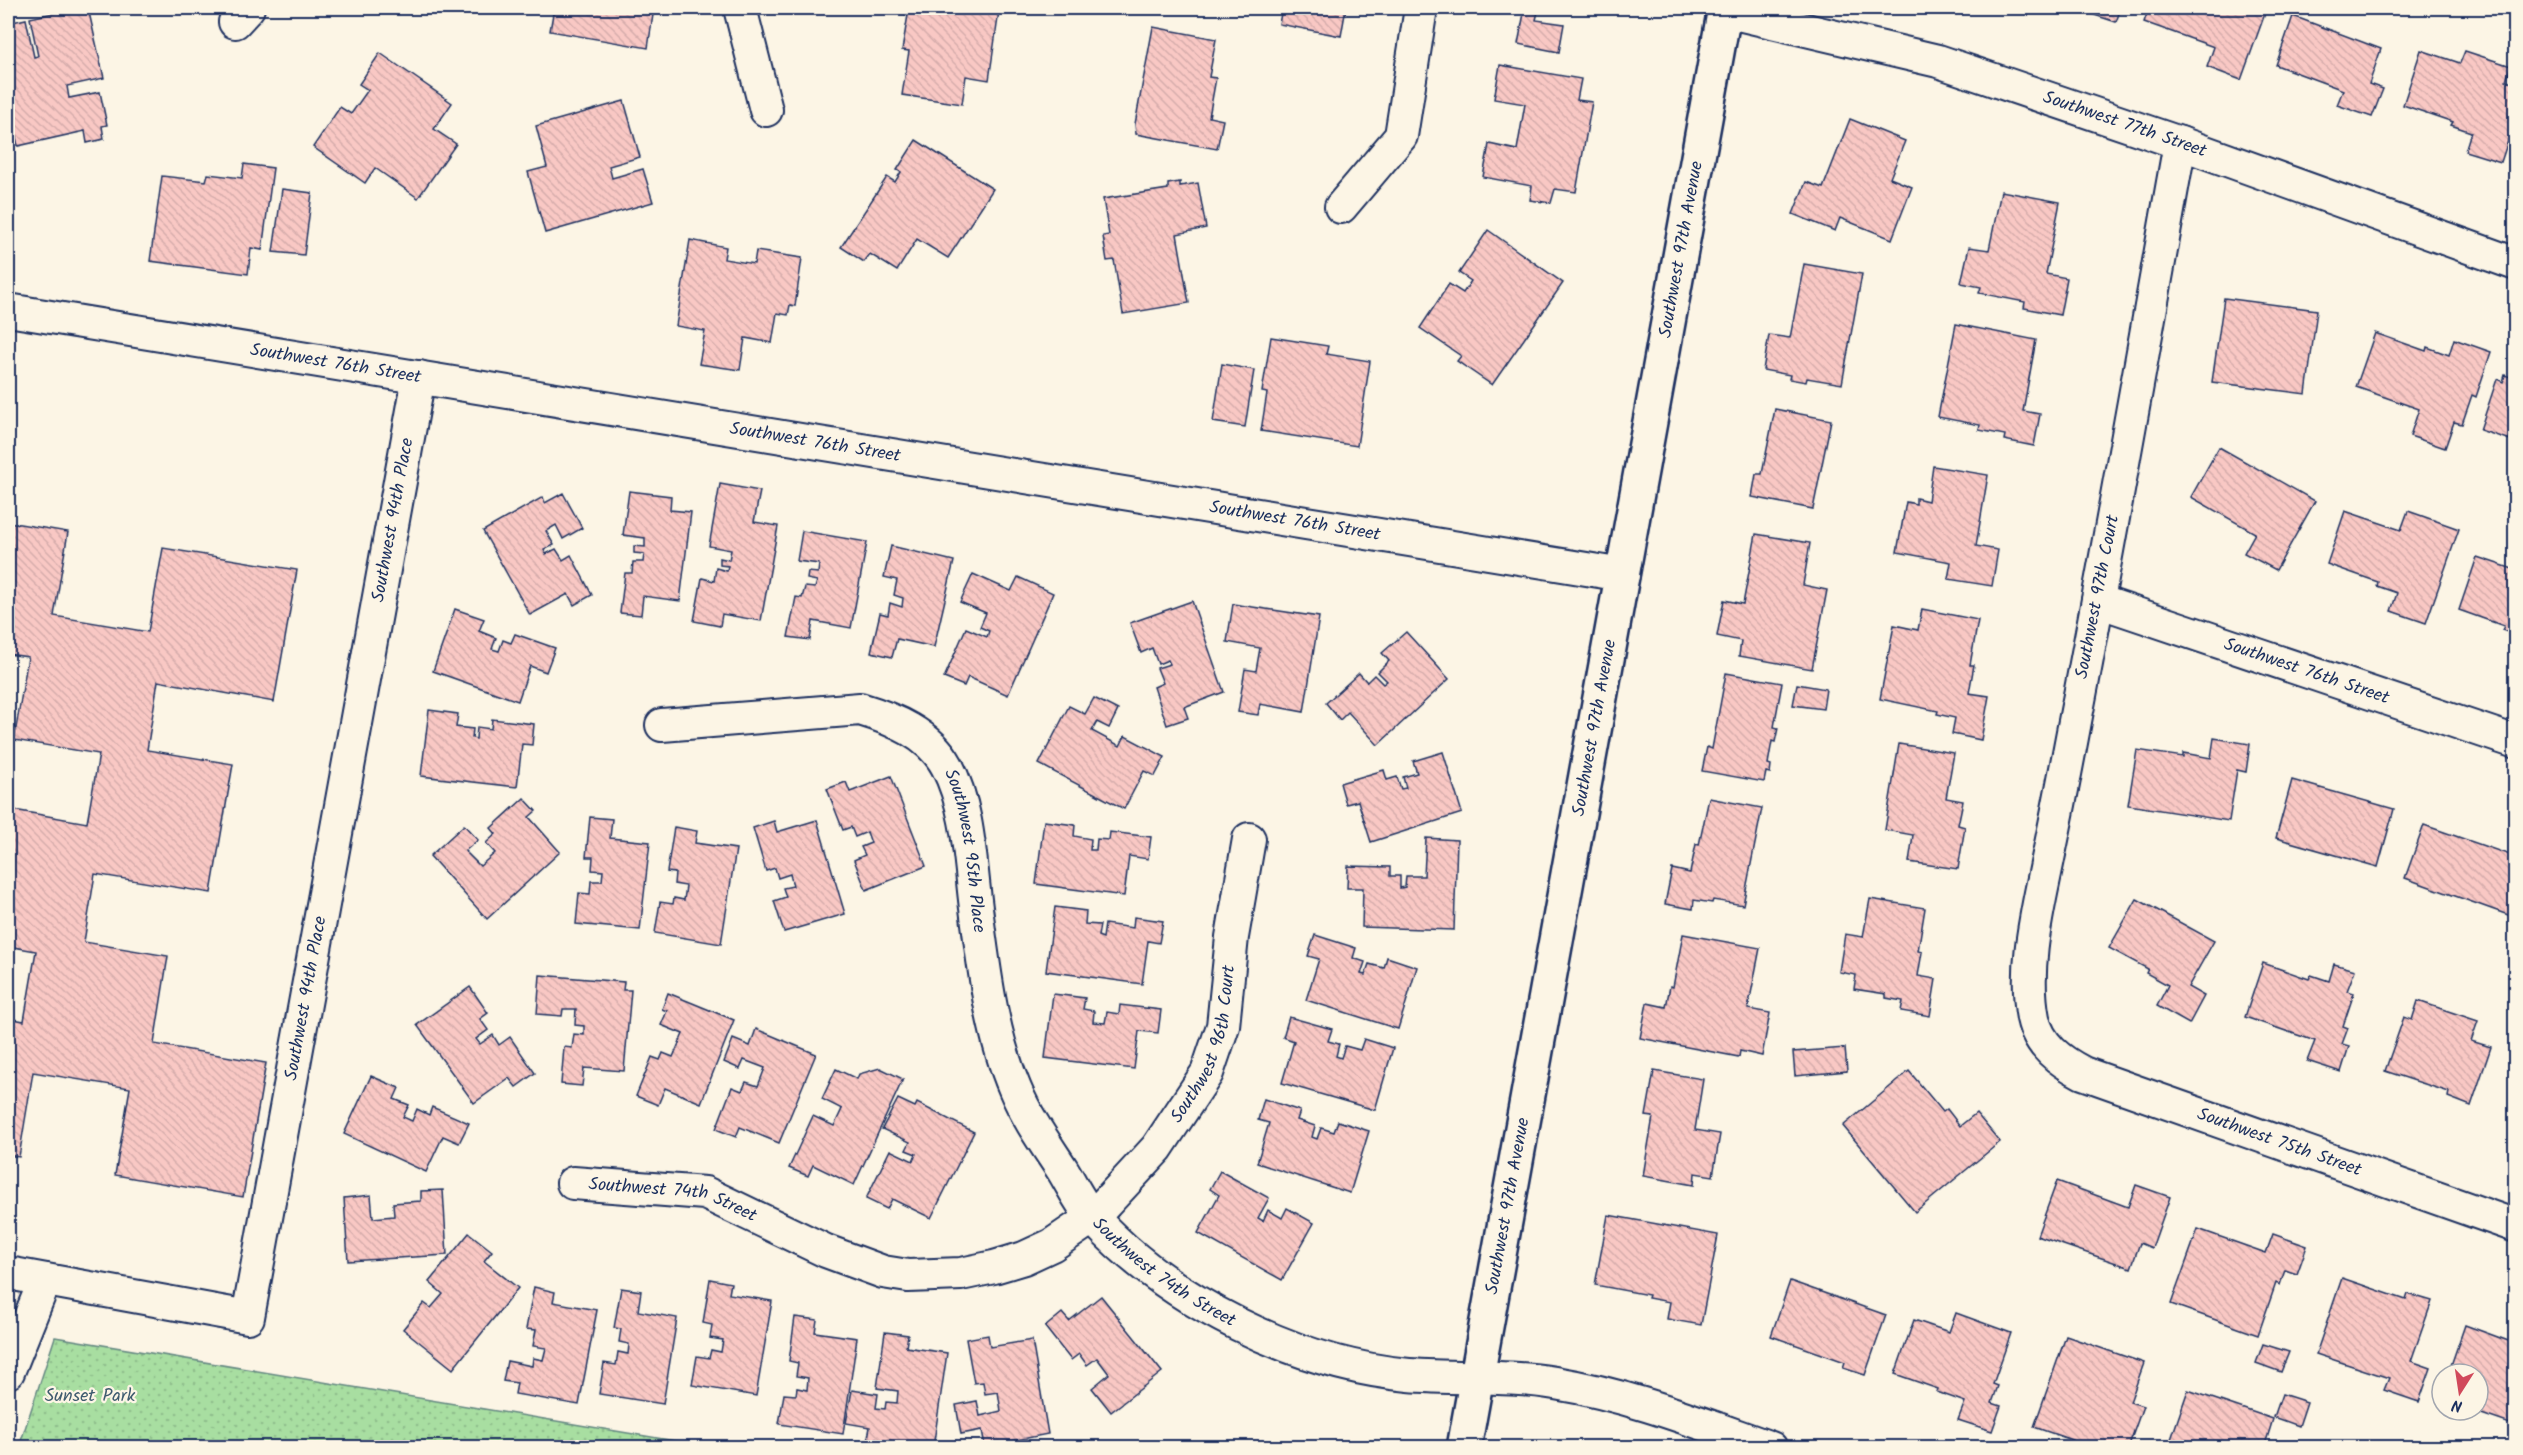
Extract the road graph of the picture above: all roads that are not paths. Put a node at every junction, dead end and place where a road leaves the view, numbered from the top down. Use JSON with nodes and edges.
{"nodes":[{"id":1,"x":740,"y":8,"type":"edge"},
{"id":2,"x":1421,"y":8,"type":"edge"},
{"id":3,"x":1725,"y":9,"type":"edge"},
{"id":4,"x":766,"y":110,"type":"dead end"},
{"id":5,"x":2180,"y":143,"type":"junction"},
{"id":6,"x":1341,"y":207,"type":"dead end"},
{"id":7,"x":2516,"y":264,"type":"edge"},
{"id":8,"x":8,"y":310,"type":"edge"},
{"id":9,"x":418,"y":377,"type":"junction"},
{"id":10,"x":1623,"y":576,"type":"junction"},
{"id":11,"x":2098,"y":601,"type":"junction"},
{"id":12,"x":662,"y":725,"type":"dead end"},
{"id":13,"x":2516,"y":742,"type":"edge"},
{"id":14,"x":1249,"y":839,"type":"dead end"},
{"id":15,"x":2049,"y":1050,"type":"joint"},
{"id":16,"x":573,"y":1183,"type":"dead end"},
{"id":17,"x":1093,"y":1217,"type":"junction"},
{"id":18,"x":2516,"y":1226,"type":"edge"},
{"id":19,"x":8,"y":1273,"type":"edge"},
{"id":20,"x":45,"y":1280,"type":"junction"},
{"id":21,"x":8,"y":1372,"type":"edge"},
{"id":22,"x":1477,"y":1378,"type":"junction"},
{"id":23,"x":1464,"y":1448,"type":"edge"},
{"id":24,"x":1771,"y":1448,"type":"edge"}],
"edges":[{"from":1,"to":4,"type":"street"},
{"from":2,"to":6,"type":"street"},
{"from":3,"to":5,"type":"street","name":"Southwest 77th Street"},
{"from":3,"to":10,"type":"street","name":"Southwest 97th Avenue"},
{"from":5,"to":7,"type":"street","name":"Southwest 77th Street"},
{"from":5,"to":11,"type":"street","name":"Southwest 97th Court"},
{"from":8,"to":9,"type":"street","name":"Southwest 76th Street"},
{"from":9,"to":10,"type":"street","name":"Southwest 76th Street"},
{"from":9,"to":20,"type":"street","name":"Southwest 94th Place"},
{"from":10,"to":22,"type":"street","name":"Southwest 97th Avenue"},
{"from":11,"to":13,"type":"street","name":"Southwest 76th Street"},
{"from":11,"to":15,"type":"street","name":"Southwest 97th Court"},
{"from":12,"to":17,"type":"street","name":"Southwest 95th Place"},
{"from":14,"to":17,"type":"street","name":"Southwest 96th Court"},
{"from":15,"to":18,"type":"street","name":"Southwest 75th Street"},
{"from":16,"to":17,"type":"street","name":"Southwest 74th Street"},
{"from":17,"to":22,"type":"street","name":"Southwest 74th Street"},
{"from":19,"to":20,"type":"street"},
{"from":20,"to":21,"type":"street"},
{"from":22,"to":23,"type":"street","name":"Southwest 97th Avenue"},
{"from":22,"to":24,"type":"street","name":"Southwest 74th Street"}]}
